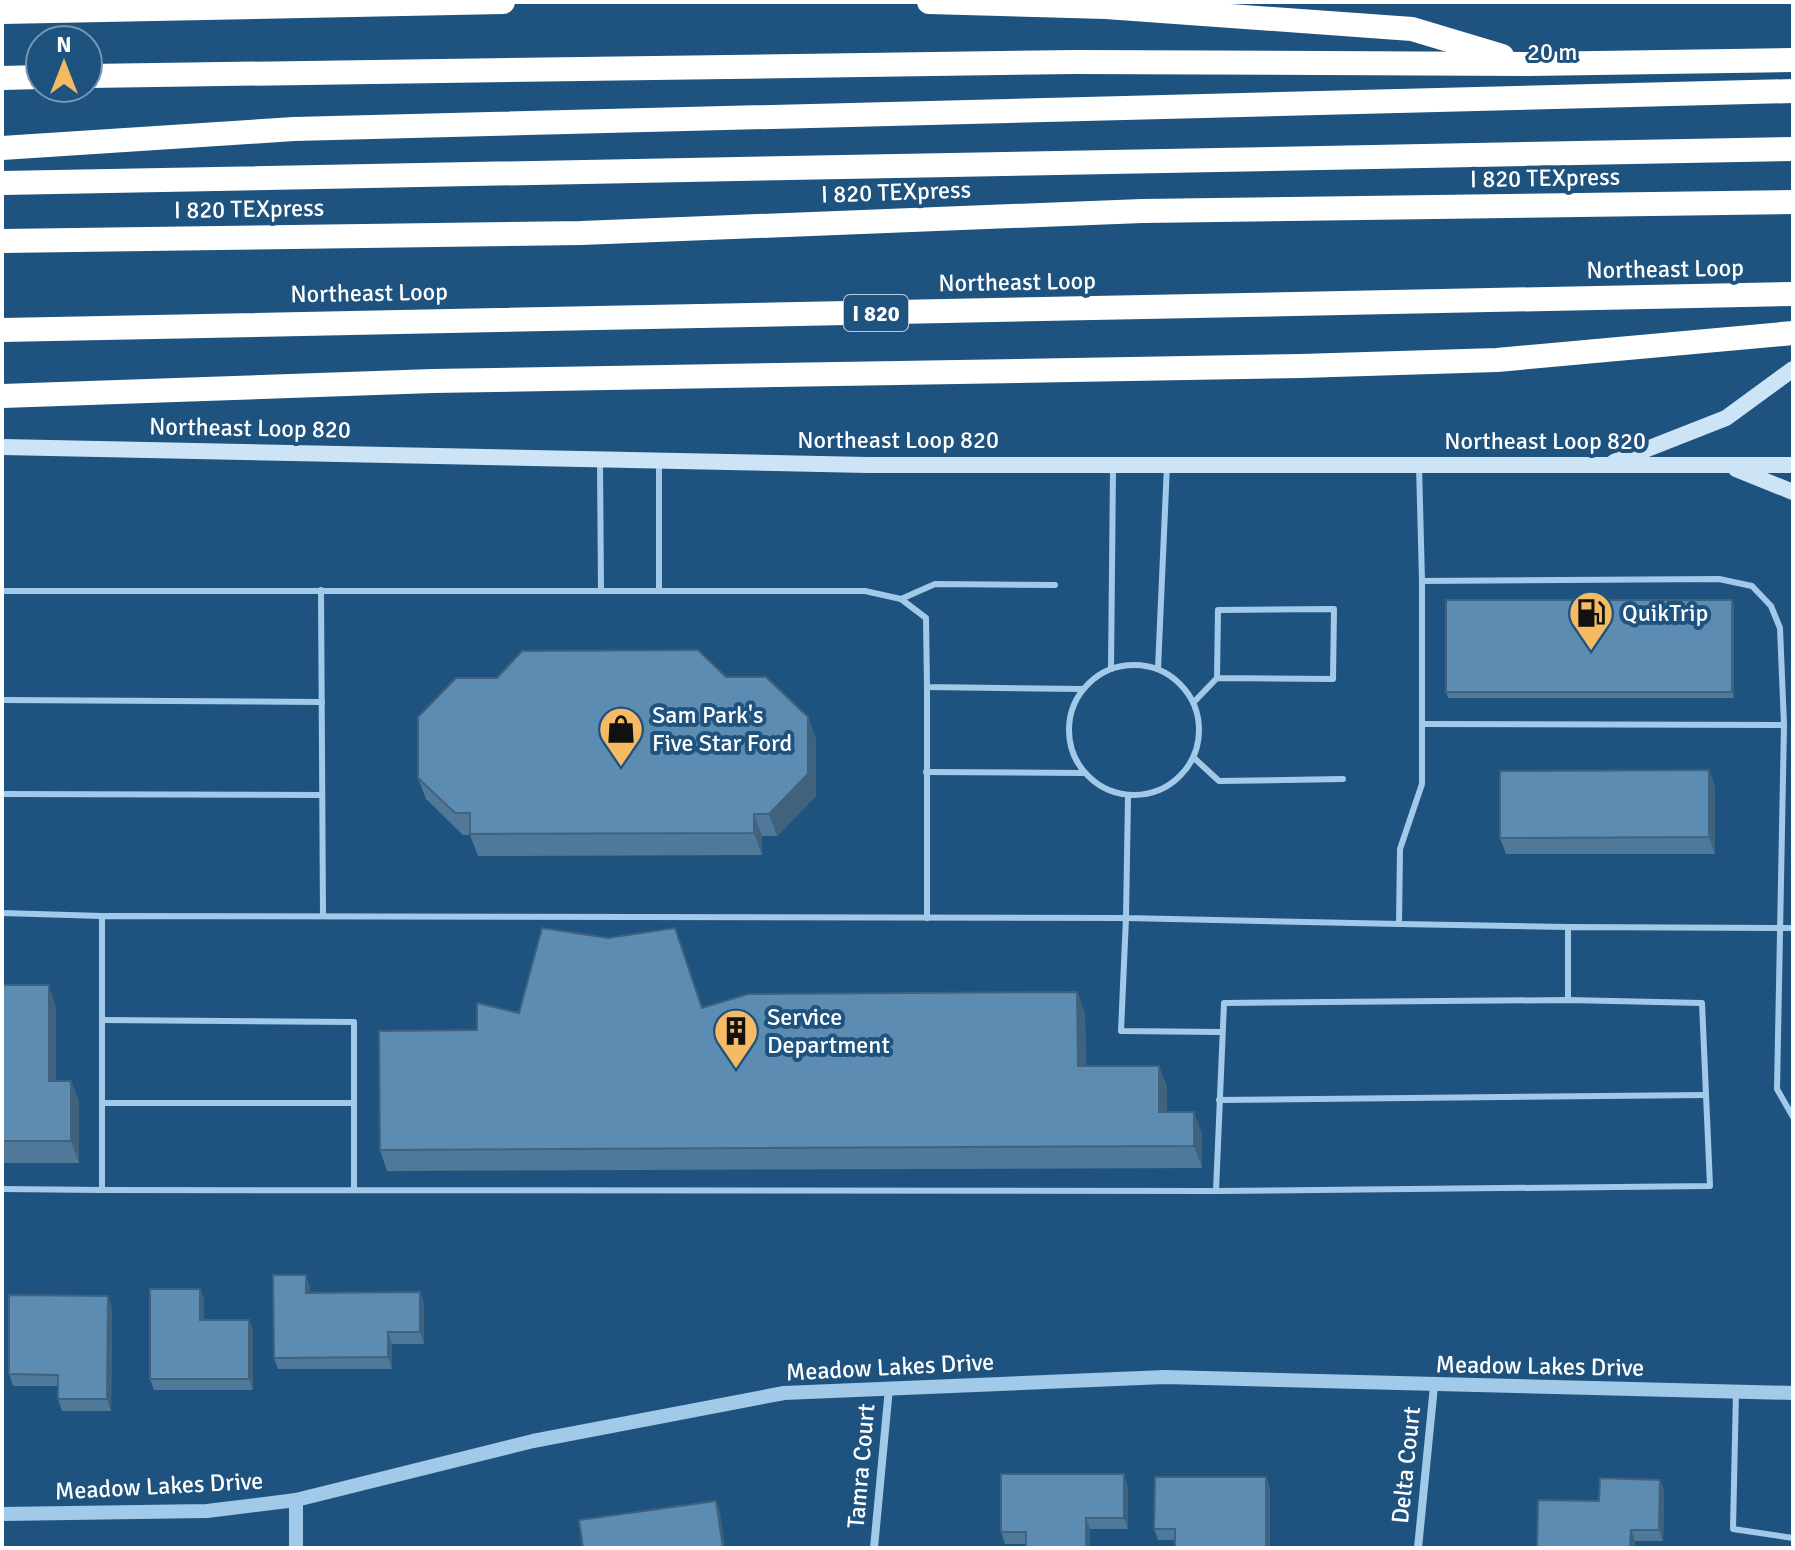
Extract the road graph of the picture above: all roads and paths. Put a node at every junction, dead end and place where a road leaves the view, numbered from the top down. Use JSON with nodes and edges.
{"nodes":[{"id":1,"x":503,"y":2,"type":"edge"},
{"id":2,"x":929,"y":2,"type":"edge"},
{"id":3,"x":2,"y":12,"type":"edge"},
{"id":4,"x":1793,"y":60,"type":"edge"},
{"id":5,"x":1529,"y":64,"type":"junction"},
{"id":6,"x":104,"y":76,"type":"edge"},
{"id":7,"x":24,"y":77,"type":"edge"},
{"id":8,"x":2,"y":78,"type":"edge"},
{"id":9,"x":1793,"y":91,"type":"edge"},
{"id":10,"x":2,"y":148,"type":"edge"},
{"id":11,"x":1793,"y":149,"type":"edge"},
{"id":12,"x":2,"y":183,"type":"edge"},
{"id":13,"x":1793,"y":202,"type":"edge"},
{"id":14,"x":2,"y":241,"type":"edge"},
{"id":15,"x":1793,"y":294,"type":"edge"},
{"id":16,"x":2,"y":330,"type":"edge"},
{"id":17,"x":1793,"y":333,"type":"edge"},
{"id":18,"x":1793,"y":369,"type":"edge"},
{"id":19,"x":2,"y":396,"type":"edge"},
{"id":20,"x":2,"y":447,"type":"edge"},
{"id":21,"x":600,"y":458,"type":"junction"},
{"id":22,"x":659,"y":460,"type":"junction"},
{"id":23,"x":1113,"y":464,"type":"junction"},
{"id":24,"x":1167,"y":465,"type":"junction"},
{"id":25,"x":1419,"y":465,"type":"junction"},
{"id":26,"x":1605,"y":465,"type":"junction"},
{"id":27,"x":1727,"y":465,"type":"junction"},
{"id":28,"x":1793,"y":465,"type":"edge"},
{"id":29,"x":1793,"y":492,"type":"edge"},
{"id":30,"x":1422,"y":581,"type":"junction"},
{"id":31,"x":1055,"y":585,"type":"dead end"},
{"id":32,"x":321,"y":590,"type":"junction"},
{"id":33,"x":601,"y":590,"type":"junction"},
{"id":34,"x":659,"y":590,"type":"junction"},
{"id":35,"x":2,"y":591,"type":"edge"},
{"id":36,"x":901,"y":599,"type":"junction"},
{"id":37,"x":1111,"y":669,"type":"junction"},
{"id":38,"x":1158,"y":669,"type":"junction"},
{"id":39,"x":1217,"y":678,"type":"junction"},
{"id":40,"x":927,"y":687,"type":"junction"},
{"id":41,"x":1082,"y":689,"type":"junction"},
{"id":42,"x":2,"y":700,"type":"edge"},
{"id":43,"x":322,"y":702,"type":"junction"},
{"id":44,"x":1194,"y":702,"type":"junction"},
{"id":45,"x":1422,"y":724,"type":"junction"},
{"id":46,"x":1784,"y":725,"type":"junction"},
{"id":47,"x":1194,"y":758,"type":"junction"},
{"id":48,"x":926,"y":772,"type":"junction"},
{"id":49,"x":1083,"y":773,"type":"junction"},
{"id":50,"x":1343,"y":779,"type":"dead end"},
{"id":51,"x":2,"y":794,"type":"edge"},
{"id":52,"x":322,"y":795,"type":"junction"},
{"id":53,"x":1128,"y":796,"type":"junction"},
{"id":54,"x":2,"y":913,"type":"edge"},
{"id":55,"x":323,"y":915,"type":"junction"},
{"id":56,"x":102,"y":916,"type":"junction"},
{"id":57,"x":927,"y":918,"type":"junction"},
{"id":58,"x":1126,"y":918,"type":"junction"},
{"id":59,"x":1399,"y":924,"type":"junction"},
{"id":60,"x":1568,"y":927,"type":"junction"},
{"id":61,"x":1783,"y":928,"type":"junction"},
{"id":62,"x":1793,"y":928,"type":"edge"},
{"id":63,"x":1568,"y":1000,"type":"junction"},
{"id":64,"x":102,"y":1020,"type":"junction"},
{"id":65,"x":1221,"y":1032,"type":"junction"},
{"id":66,"x":1706,"y":1095,"type":"junction"},
{"id":67,"x":1219,"y":1100,"type":"junction"},
{"id":68,"x":102,"y":1103,"type":"junction"},
{"id":69,"x":354,"y":1103,"type":"junction"},
{"id":70,"x":1793,"y":1117,"type":"edge"},
{"id":71,"x":2,"y":1189,"type":"edge"},
{"id":72,"x":102,"y":1190,"type":"junction"},
{"id":73,"x":354,"y":1190,"type":"junction"},
{"id":74,"x":1216,"y":1191,"type":"junction"},
{"id":75,"x":1434,"y":1386,"type":"junction"},
{"id":76,"x":889,"y":1387,"type":"junction"},
{"id":77,"x":1736,"y":1392,"type":"junction"},
{"id":78,"x":1793,"y":1393,"type":"edge"},
{"id":79,"x":296,"y":1500,"type":"junction"},
{"id":80,"x":2,"y":1514,"type":"edge"},
{"id":81,"x":1793,"y":1538,"type":"edge"},
{"id":82,"x":296,"y":1548,"type":"edge"},
{"id":83,"x":874,"y":1548,"type":"edge"},
{"id":84,"x":1418,"y":1548,"type":"edge"}],
"edges":[{"from":1,"to":3,"type":"highway"},
{"from":2,"to":5,"type":"highway"},
{"from":4,"to":5,"type":"highway"},
{"from":5,"to":6,"type":"highway"},
{"from":7,"to":8,"type":"highway"},
{"from":9,"to":10,"type":"highway"},
{"from":11,"to":12,"type":"highway","name":"I 820 TEXpress"},
{"from":13,"to":14,"type":"highway","name":"I 820 TEXpress"},
{"from":15,"to":16,"type":"highway","name":"Northeast Loop","number":"I 820"},
{"from":17,"to":19,"type":"highway"},
{"from":18,"to":26,"type":"main road"},
{"from":20,"to":21,"type":"main road","name":"Northeast Loop 820"},
{"from":21,"to":22,"type":"main road","name":"Northeast Loop 820"},
{"from":21,"to":33,"type":"lane"},
{"from":22,"to":23,"type":"main road","name":"Northeast Loop 820"},
{"from":22,"to":34,"type":"lane"},
{"from":23,"to":24,"type":"main road","name":"Northeast Loop 820"},
{"from":23,"to":37,"type":"lane"},
{"from":24,"to":25,"type":"main road","name":"Northeast Loop 820"},
{"from":24,"to":38,"type":"lane"},
{"from":25,"to":26,"type":"main road","name":"Northeast Loop 820"},
{"from":25,"to":30,"type":"lane"},
{"from":26,"to":27,"type":"main road","name":"Northeast Loop 820"},
{"from":27,"to":28,"type":"main road","name":"Northeast Loop 820"},
{"from":27,"to":29,"type":"main road"},
{"from":30,"to":45,"type":"lane"},
{"from":30,"to":46,"type":"lane"},
{"from":31,"to":36,"type":"lane"},
{"from":32,"to":33,"type":"lane"},
{"from":32,"to":35,"type":"lane"},
{"from":32,"to":43,"type":"lane"},
{"from":33,"to":34,"type":"lane"},
{"from":34,"to":36,"type":"lane"},
{"from":36,"to":40,"type":"lane"},
{"from":37,"to":38,"type":"lane"},
{"from":37,"to":41,"type":"lane"},
{"from":38,"to":44,"type":"lane"},
{"from":39,"to":39,"type":"lane"},
{"from":39,"to":44,"type":"lane"},
{"from":40,"to":41,"type":"lane"},
{"from":40,"to":48,"type":"lane"},
{"from":41,"to":49,"type":"lane"},
{"from":42,"to":43,"type":"lane"},
{"from":43,"to":52,"type":"lane"},
{"from":44,"to":47,"type":"lane"},
{"from":45,"to":46,"type":"lane"},
{"from":45,"to":59,"type":"lane"},
{"from":46,"to":61,"type":"lane"},
{"from":47,"to":50,"type":"lane"},
{"from":47,"to":53,"type":"lane"},
{"from":48,"to":49,"type":"lane"},
{"from":48,"to":57,"type":"lane"},
{"from":49,"to":53,"type":"lane"},
{"from":51,"to":52,"type":"lane"},
{"from":52,"to":55,"type":"lane"},
{"from":53,"to":58,"type":"lane"},
{"from":54,"to":56,"type":"lane"},
{"from":55,"to":56,"type":"lane"},
{"from":55,"to":57,"type":"lane"},
{"from":56,"to":64,"type":"lane"},
{"from":57,"to":58,"type":"lane"},
{"from":58,"to":59,"type":"lane"},
{"from":58,"to":65,"type":"lane"},
{"from":59,"to":60,"type":"lane"},
{"from":60,"to":61,"type":"lane"},
{"from":60,"to":63,"type":"lane"},
{"from":61,"to":62,"type":"lane"},
{"from":61,"to":70,"type":"lane"},
{"from":63,"to":65,"type":"lane"},
{"from":63,"to":66,"type":"lane"},
{"from":64,"to":68,"type":"lane"},
{"from":64,"to":69,"type":"lane"},
{"from":65,"to":67,"type":"lane"},
{"from":66,"to":67,"type":"lane"},
{"from":66,"to":74,"type":"lane"},
{"from":67,"to":74,"type":"lane"},
{"from":68,"to":69,"type":"lane"},
{"from":68,"to":72,"type":"lane"},
{"from":69,"to":73,"type":"lane"},
{"from":71,"to":72,"type":"lane"},
{"from":72,"to":73,"type":"lane"},
{"from":73,"to":74,"type":"lane"},
{"from":75,"to":76,"type":"street","name":"Meadow Lakes Drive"},
{"from":75,"to":77,"type":"street","name":"Meadow Lakes Drive"},
{"from":75,"to":84,"type":"street","name":"Delta Court"},
{"from":76,"to":79,"type":"street","name":"Meadow Lakes Drive"},
{"from":76,"to":83,"type":"street","name":"Tamra Court"},
{"from":77,"to":78,"type":"street","name":"Meadow Lakes Drive"},
{"from":77,"to":81,"type":"lane"},
{"from":79,"to":80,"type":"street","name":"Meadow Lakes Drive"},
{"from":79,"to":82,"type":"street"}]}
